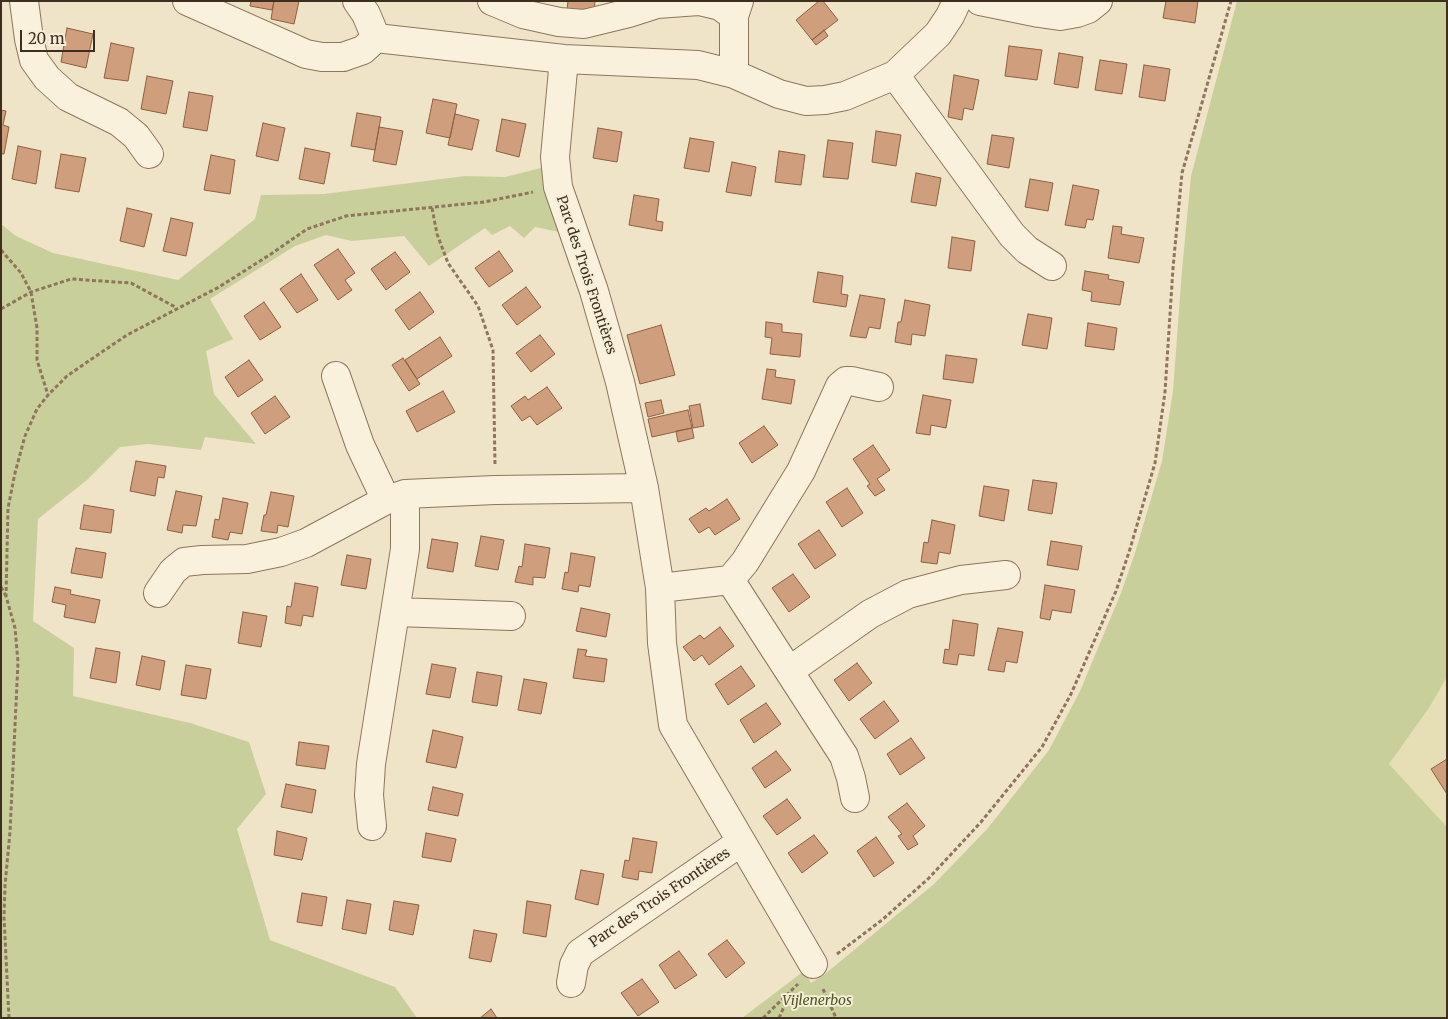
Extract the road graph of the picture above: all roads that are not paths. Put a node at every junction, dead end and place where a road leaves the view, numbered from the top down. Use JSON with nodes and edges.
{"nodes":[{"id":1,"x":24,"y":1,"type":"edge"},
{"id":2,"x":187,"y":1,"type":"edge"},
{"id":3,"x":357,"y":1,"type":"edge"},
{"id":4,"x":492,"y":1,"type":"edge"},
{"id":5,"x":957,"y":1,"type":"edge"},
{"id":6,"x":980,"y":1,"type":"edge"},
{"id":7,"x":1098,"y":1,"type":"edge"},
{"id":8,"x":737,"y":9,"type":"edge"},
{"id":9,"x":376,"y":38,"type":"junction"},
{"id":10,"x":564,"y":59,"type":"junction"},
{"id":11,"x":734,"y":74,"type":"junction"},
{"id":12,"x":895,"y":75,"type":"junction"},
{"id":13,"x":149,"y":154,"type":"dead end"},
{"id":14,"x":1052,"y":266,"type":"dead end"},
{"id":15,"x":336,"y":376,"type":"dead end"},
{"id":16,"x":880,"y":387,"type":"dead end"},
{"id":17,"x":644,"y":488,"type":"junction"},
{"id":18,"x":395,"y":497,"type":"junction"},
{"id":19,"x":1006,"y":575,"type":"dead end"},
{"id":20,"x":730,"y":580,"type":"junction"},
{"id":21,"x":660,"y":588,"type":"junction"},
{"id":22,"x":158,"y":594,"type":"dead end"},
{"id":23,"x":396,"y":612,"type":"junction"},
{"id":24,"x":510,"y":616,"type":"dead end"},
{"id":25,"x":789,"y":671,"type":"junction"},
{"id":26,"x":855,"y":798,"type":"dead end"},
{"id":27,"x":372,"y":826,"type":"dead end"},
{"id":28,"x":741,"y":842,"type":"junction"},
{"id":29,"x":821,"y":970,"type":"road end"},
{"id":30,"x":570,"y":984,"type":"dead end"}],
"edges":[{"from":1,"to":13,"type":"street"},
{"from":2,"to":9,"type":"street"},
{"from":3,"to":9,"type":"street"},
{"from":4,"to":8,"type":"street"},
{"from":5,"to":12,"type":"street"},
{"from":6,"to":7,"type":"street"},
{"from":8,"to":11,"type":"street"},
{"from":9,"to":10,"type":"street"},
{"from":10,"to":11,"type":"street"},
{"from":10,"to":17,"type":"street","name":"Parc des Trois Frontières"},
{"from":11,"to":12,"type":"street"},
{"from":12,"to":14,"type":"street"},
{"from":15,"to":18,"type":"street"},
{"from":16,"to":20,"type":"street"},
{"from":17,"to":18,"type":"street"},
{"from":17,"to":21,"type":"street","name":"Parc des Trois Frontières"},
{"from":18,"to":22,"type":"street"},
{"from":18,"to":23,"type":"street"},
{"from":19,"to":25,"type":"street"},
{"from":20,"to":21,"type":"street"},
{"from":20,"to":25,"type":"street"},
{"from":21,"to":28,"type":"street","name":"Parc des Trois Frontières"},
{"from":23,"to":24,"type":"street"},
{"from":23,"to":27,"type":"street"},
{"from":25,"to":26,"type":"street"},
{"from":28,"to":29,"type":"street","name":"Parc des Trois Frontières"},
{"from":28,"to":30,"type":"street","name":"Parc des Trois Frontières"}]}
